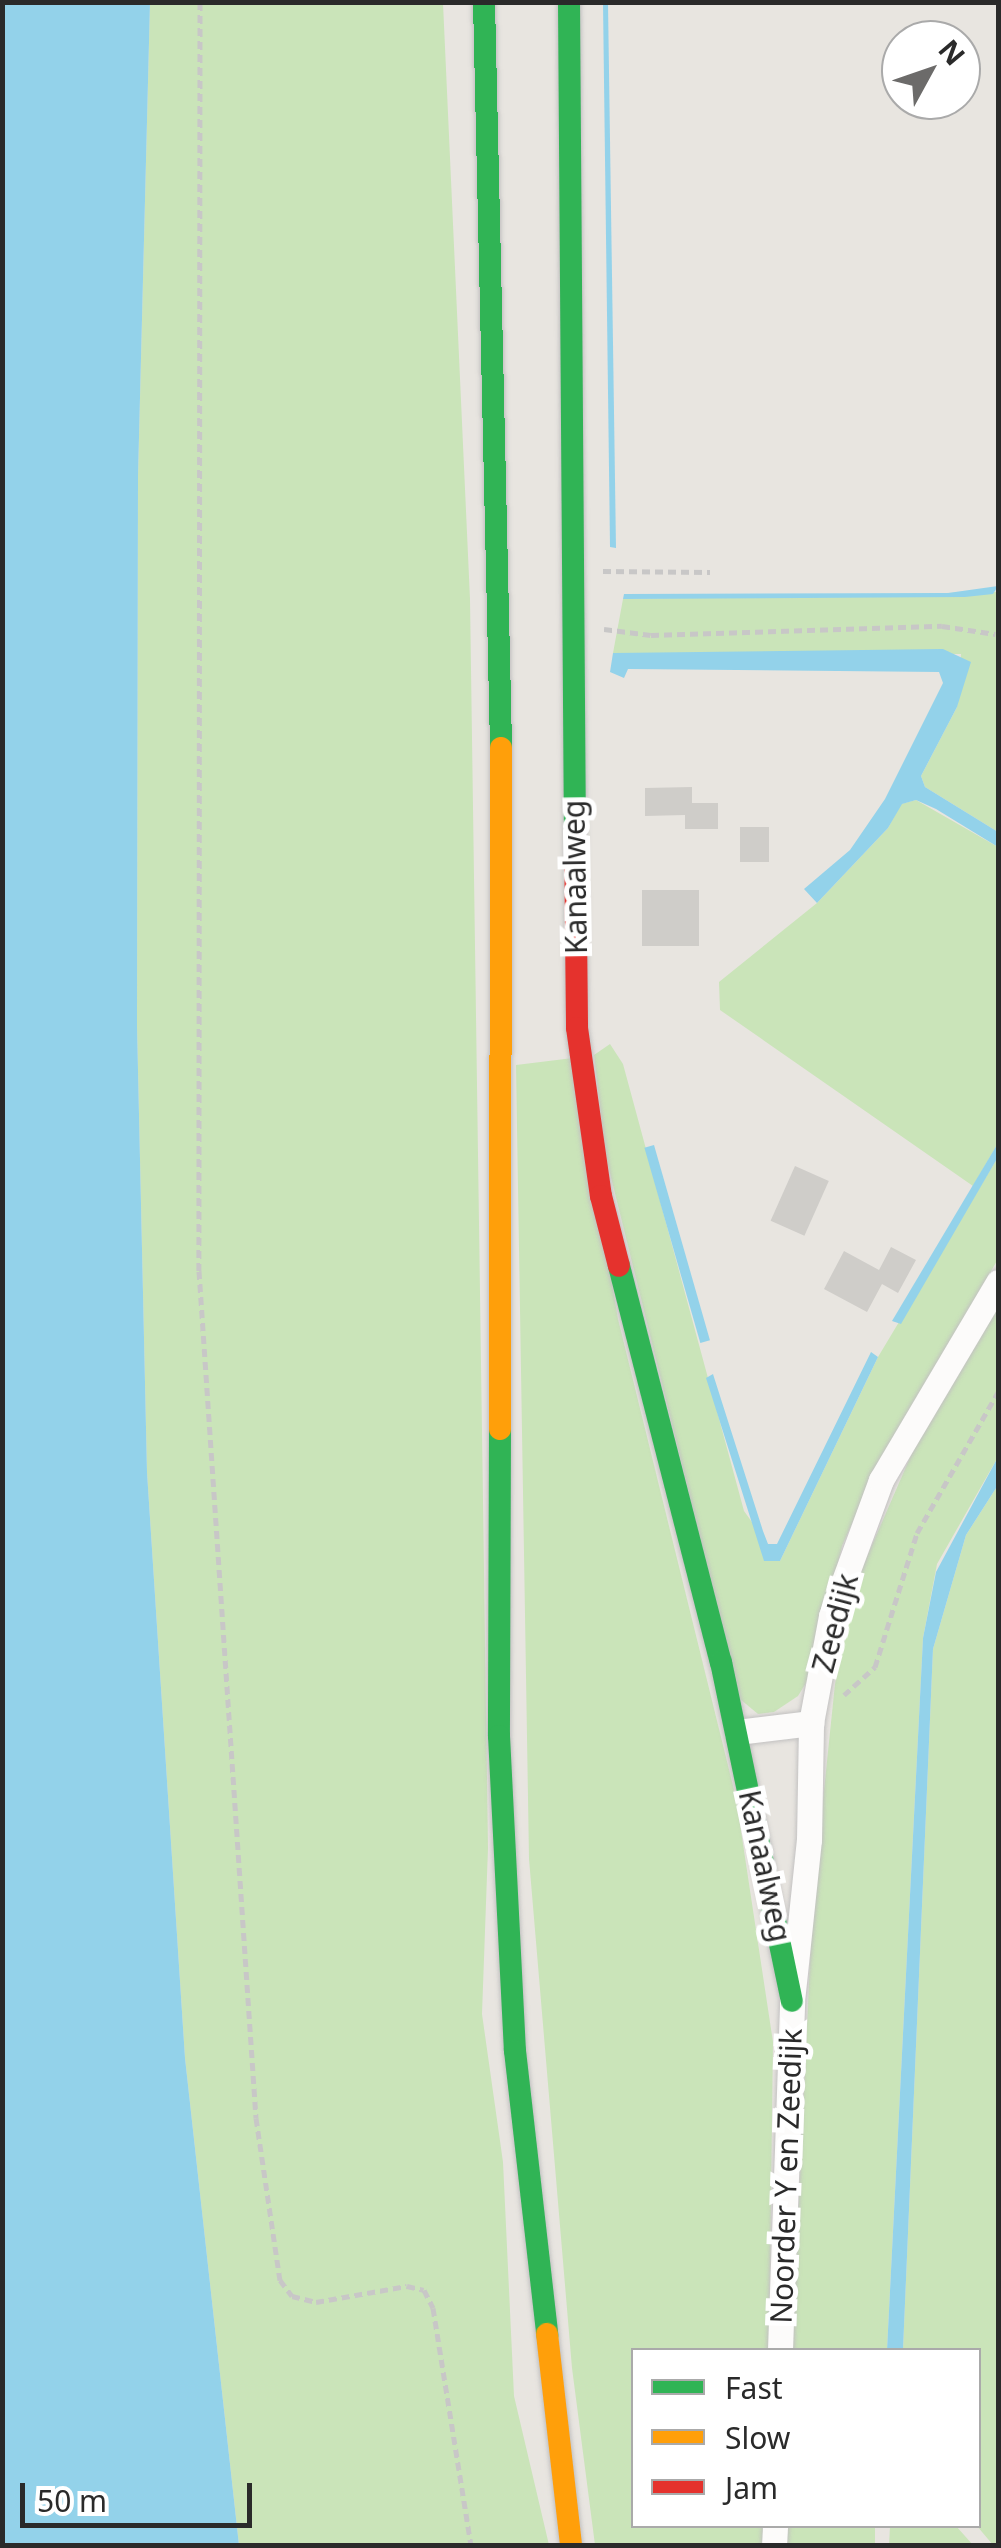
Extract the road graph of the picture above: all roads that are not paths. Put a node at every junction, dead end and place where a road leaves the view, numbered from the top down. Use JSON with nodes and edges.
{"nodes":[{"id":1,"x":484,"y":2,"type":"edge"},
{"id":2,"x":569,"y":2,"type":"edge"},
{"id":3,"x":998,"y":1282,"type":"edge"},
{"id":4,"x":811,"y":1723,"type":"junction"},
{"id":5,"x":737,"y":1732,"type":"junction"},
{"id":6,"x":792,"y":2001,"type":"junction"},
{"id":7,"x":780,"y":2348,"type":"edge"},
{"id":8,"x":571,"y":2546,"type":"edge"}],
"edges":[{"from":1,"to":8,"type":"main road"},
{"from":2,"to":5,"type":"main road","name":"Kanaalweg"},
{"from":3,"to":4,"type":"street","name":"Zeedijk"},
{"from":4,"to":5,"type":"street"},
{"from":4,"to":6,"type":"street","name":"Zeedijk"},
{"from":5,"to":6,"type":"main road","name":"Kanaalweg"},
{"from":6,"to":7,"type":"street","name":"Noorder Y en Zeedijk"}]}
